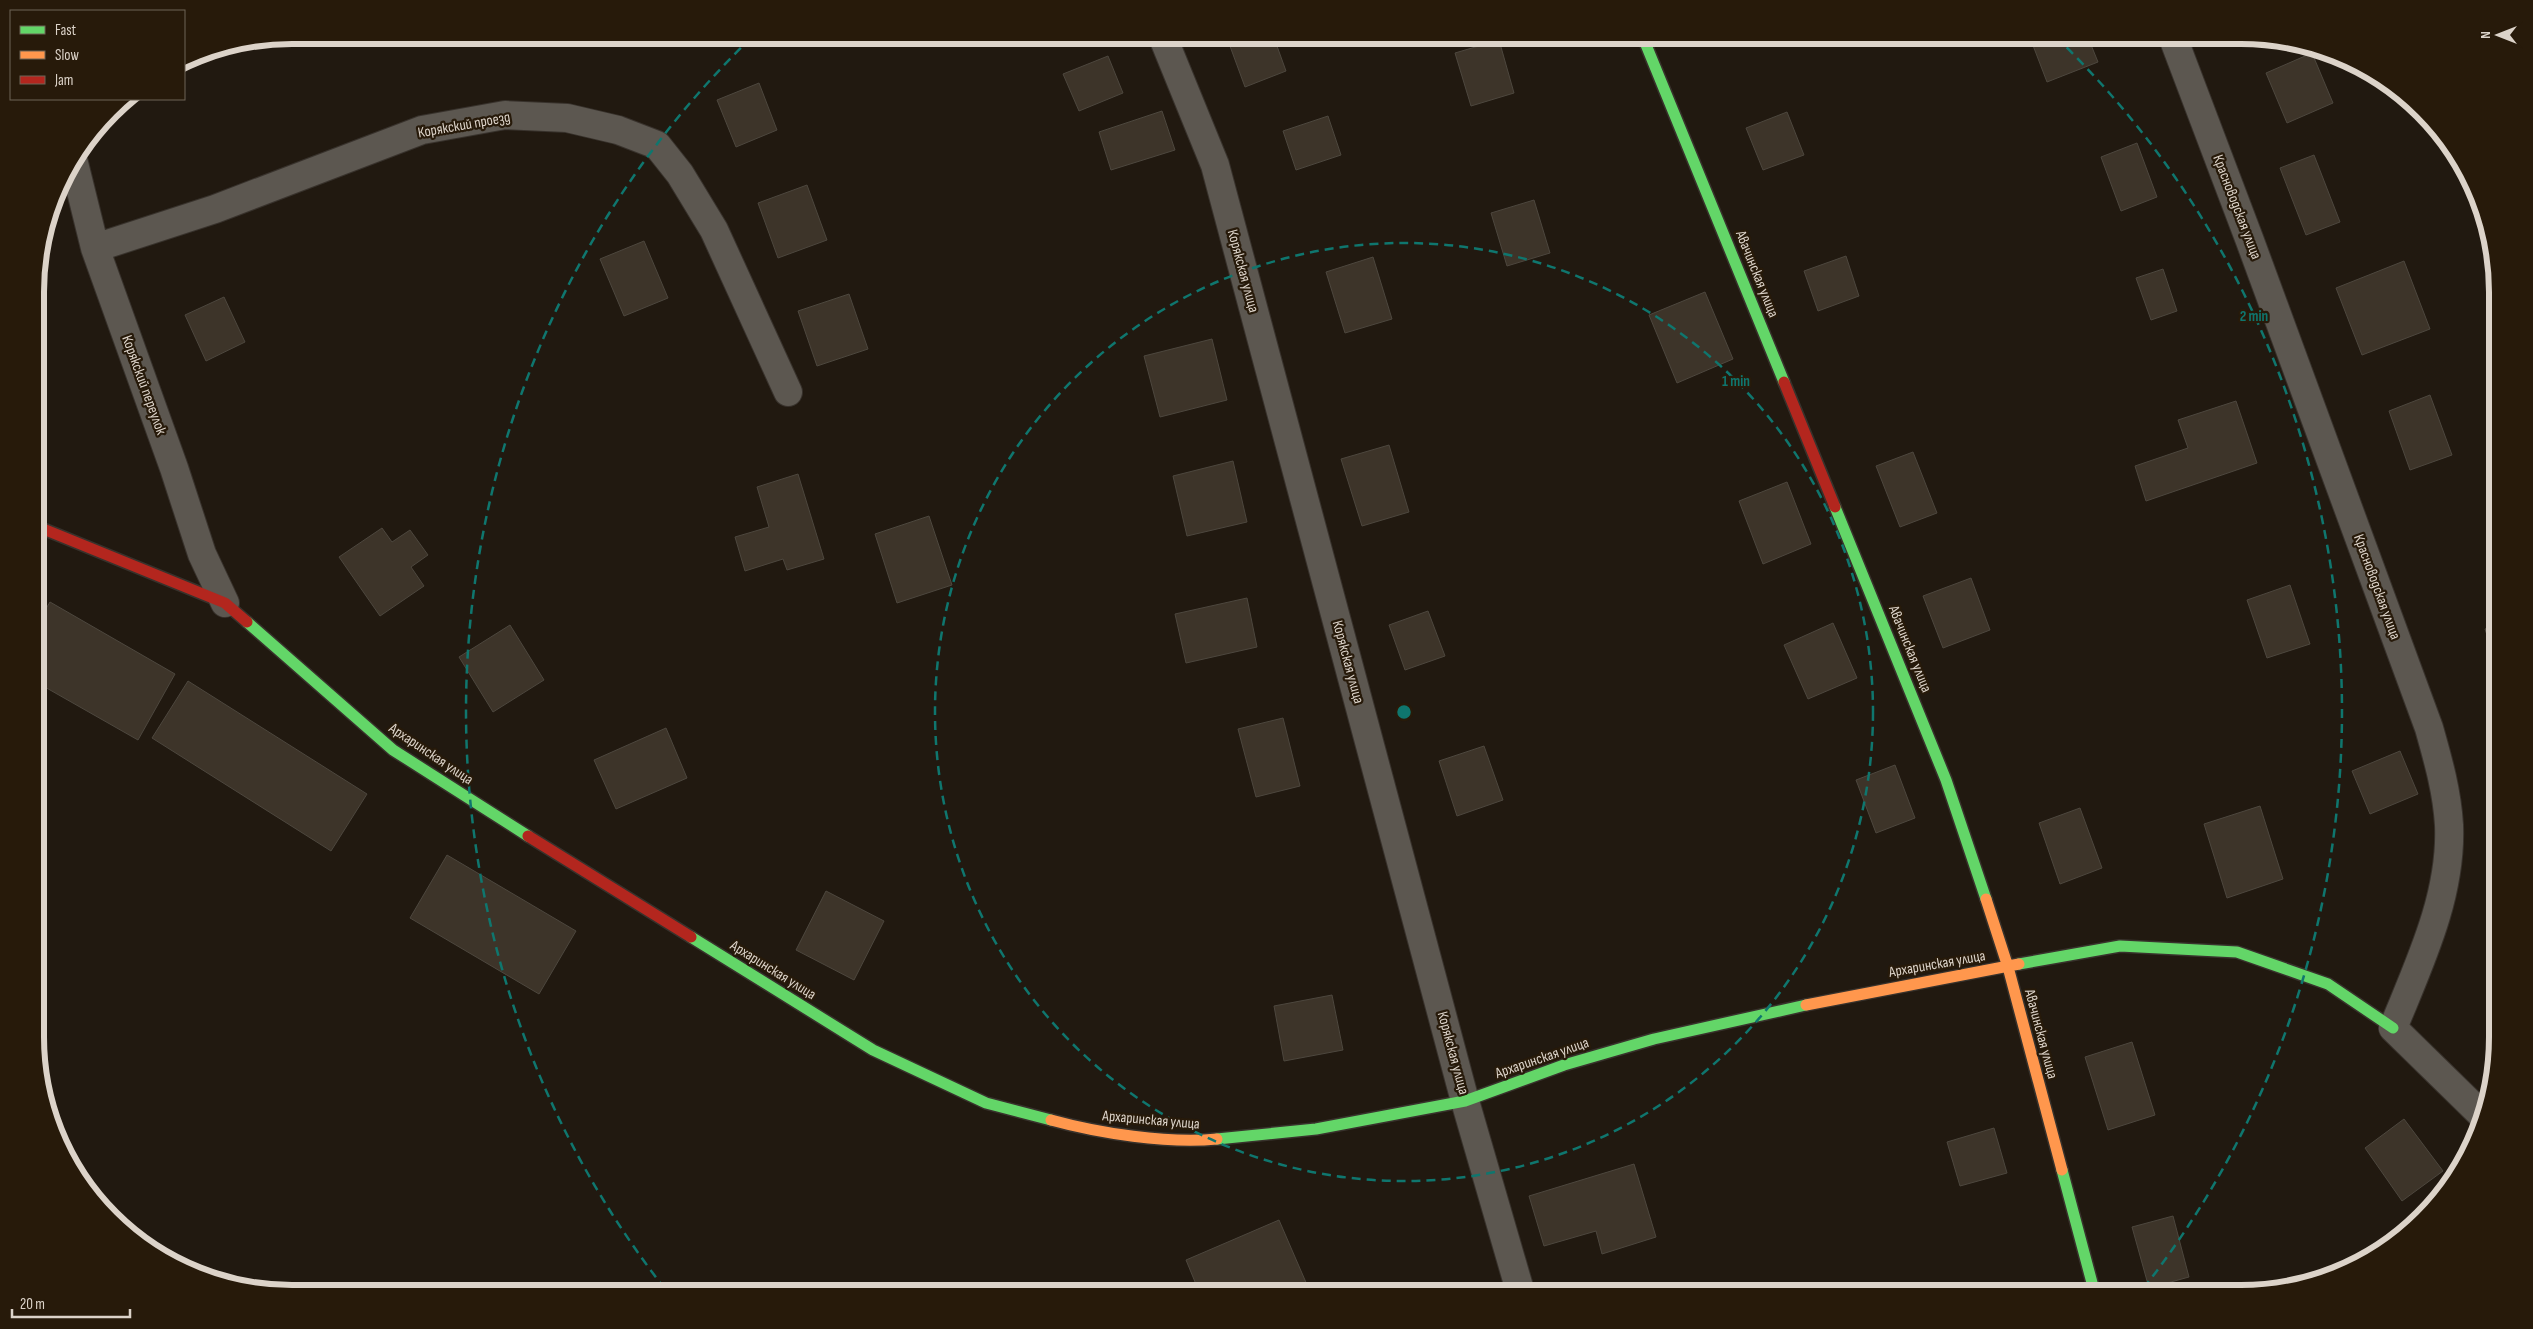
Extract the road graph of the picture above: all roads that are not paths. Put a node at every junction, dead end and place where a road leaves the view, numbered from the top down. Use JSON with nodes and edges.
{"nodes":[{"id":1,"x":1166,"y":44,"type":"edge"},
{"id":2,"x":1646,"y":44,"type":"edge"},
{"id":3,"x":2175,"y":44,"type":"edge"},
{"id":4,"x":76,"y":170,"type":"edge"},
{"id":5,"x":95,"y":248,"type":"junction"},
{"id":6,"x":788,"y":392,"type":"dead end"},
{"id":7,"x":44,"y":529,"type":"edge"},
{"id":8,"x":225,"y":603,"type":"junction"},
{"id":9,"x":2008,"y":967,"type":"junction"},
{"id":10,"x":2393,"y":1028,"type":"junction"},
{"id":11,"x":1465,"y":1101,"type":"junction"},
{"id":12,"x":2478,"y":1111,"type":"edge"},
{"id":13,"x":1518,"y":1285,"type":"edge"},
{"id":14,"x":2093,"y":1285,"type":"edge"}],
"edges":[{"from":1,"to":11,"type":"street","name":"Корякская улица"},
{"from":2,"to":9,"type":"street","name":"Авачинская улица"},
{"from":3,"to":10,"type":"street","name":"Красноводская улица"},
{"from":4,"to":5,"type":"street","name":"Корякский переулок"},
{"from":5,"to":6,"type":"street","name":"Корякский проезд"},
{"from":5,"to":8,"type":"street","name":"Корякский переулок"},
{"from":7,"to":8,"type":"street","name":"Архаринская улица"},
{"from":8,"to":11,"type":"street","name":"Архаринская улица"},
{"from":9,"to":10,"type":"street","name":"Архаринская улица"},
{"from":9,"to":11,"type":"street","name":"Архаринская улица"},
{"from":9,"to":14,"type":"street","name":"Авачинская улица"},
{"from":10,"to":12,"type":"street"},
{"from":11,"to":13,"type":"street","name":"Корякская улица"}]}
